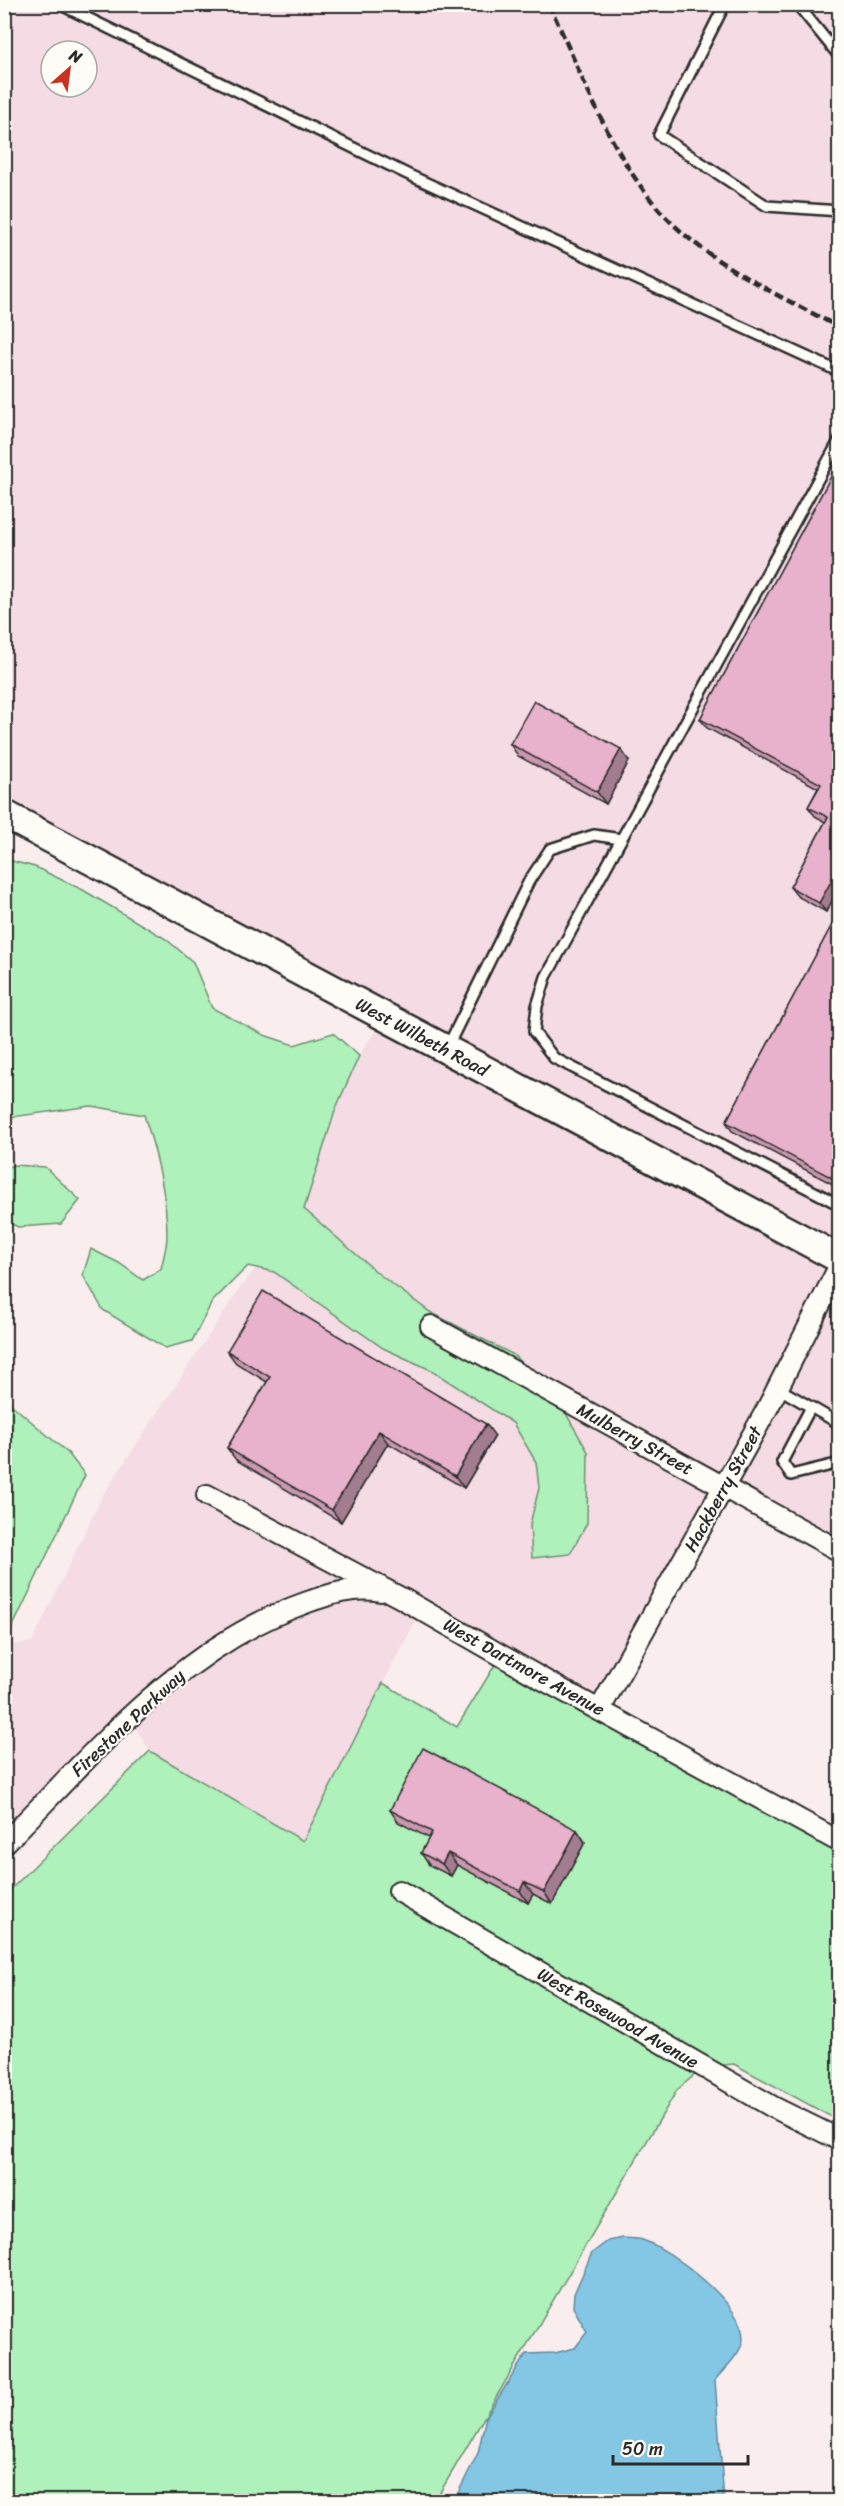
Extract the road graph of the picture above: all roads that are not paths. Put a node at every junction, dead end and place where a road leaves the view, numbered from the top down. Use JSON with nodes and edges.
{"nodes":[{"id":1,"x":58,"y":4,"type":"edge"},
{"id":2,"x":725,"y":4,"type":"edge"},
{"id":3,"x":797,"y":4,"type":"edge"},
{"id":4,"x":840,"y":57,"type":"edge"},
{"id":5,"x":840,"y":211,"type":"edge"},
{"id":6,"x":840,"y":372,"type":"edge"},
{"id":7,"x":840,"y":439,"type":"edge"},
{"id":8,"x":4,"y":814,"type":"edge"},
{"id":9,"x":621,"y":839,"type":"junction"},
{"id":10,"x":446,"y":1050,"type":"junction"},
{"id":11,"x":840,"y":1205,"type":"edge"},
{"id":12,"x":840,"y":1260,"type":"edge"},
{"id":13,"x":840,"y":1265,"type":"edge"},
{"id":14,"x":431,"y":1326,"type":"dead end"},
{"id":15,"x":778,"y":1388,"type":"junction"},
{"id":16,"x":812,"y":1407,"type":"junction"},
{"id":17,"x":840,"y":1424,"type":"edge"},
{"id":18,"x":840,"y":1463,"type":"edge"},
{"id":19,"x":723,"y":1488,"type":"junction"},
{"id":20,"x":207,"y":1495,"type":"dead end"},
{"id":21,"x":840,"y":1551,"type":"edge"},
{"id":22,"x":403,"y":1599,"type":"junction"},
{"id":23,"x":600,"y":1709,"type":"junction"},
{"id":24,"x":840,"y":1842,"type":"edge"},
{"id":25,"x":4,"y":1844,"type":"edge"},
{"id":26,"x":399,"y":1892,"type":"dead end"},
{"id":27,"x":840,"y":2140,"type":"edge"}],
"edges":[{"from":1,"to":6,"type":"lane"},
{"from":2,"to":5,"type":"lane"},
{"from":3,"to":4,"type":"lane"},
{"from":7,"to":9,"type":"lane"},
{"from":8,"to":10,"type":"main road","name":"West Wilbeth Road"},
{"from":9,"to":10,"type":"lane"},
{"from":9,"to":11,"type":"lane"},
{"from":10,"to":12,"type":"main road","name":"West Wilbeth Road"},
{"from":13,"to":15,"type":"street","name":"Hackberry Street"},
{"from":14,"to":19,"type":"street","name":"Mulberry Street"},
{"from":15,"to":16,"type":"lane"},
{"from":15,"to":19,"type":"street","name":"Hackberry Street"},
{"from":16,"to":17,"type":"lane"},
{"from":16,"to":18,"type":"lane"},
{"from":19,"to":21,"type":"street","name":"Mulberry Street"},
{"from":19,"to":23,"type":"street","name":"Hackberry Street"},
{"from":20,"to":22,"type":"street","name":"West Dartmore Avenue"},
{"from":22,"to":23,"type":"street","name":"West Dartmore Avenue"},
{"from":22,"to":25,"type":"street","name":"Firestone Parkway"},
{"from":23,"to":24,"type":"street","name":"West Dartmore Avenue"},
{"from":26,"to":27,"type":"street","name":"West Rosewood Avenue"}]}
